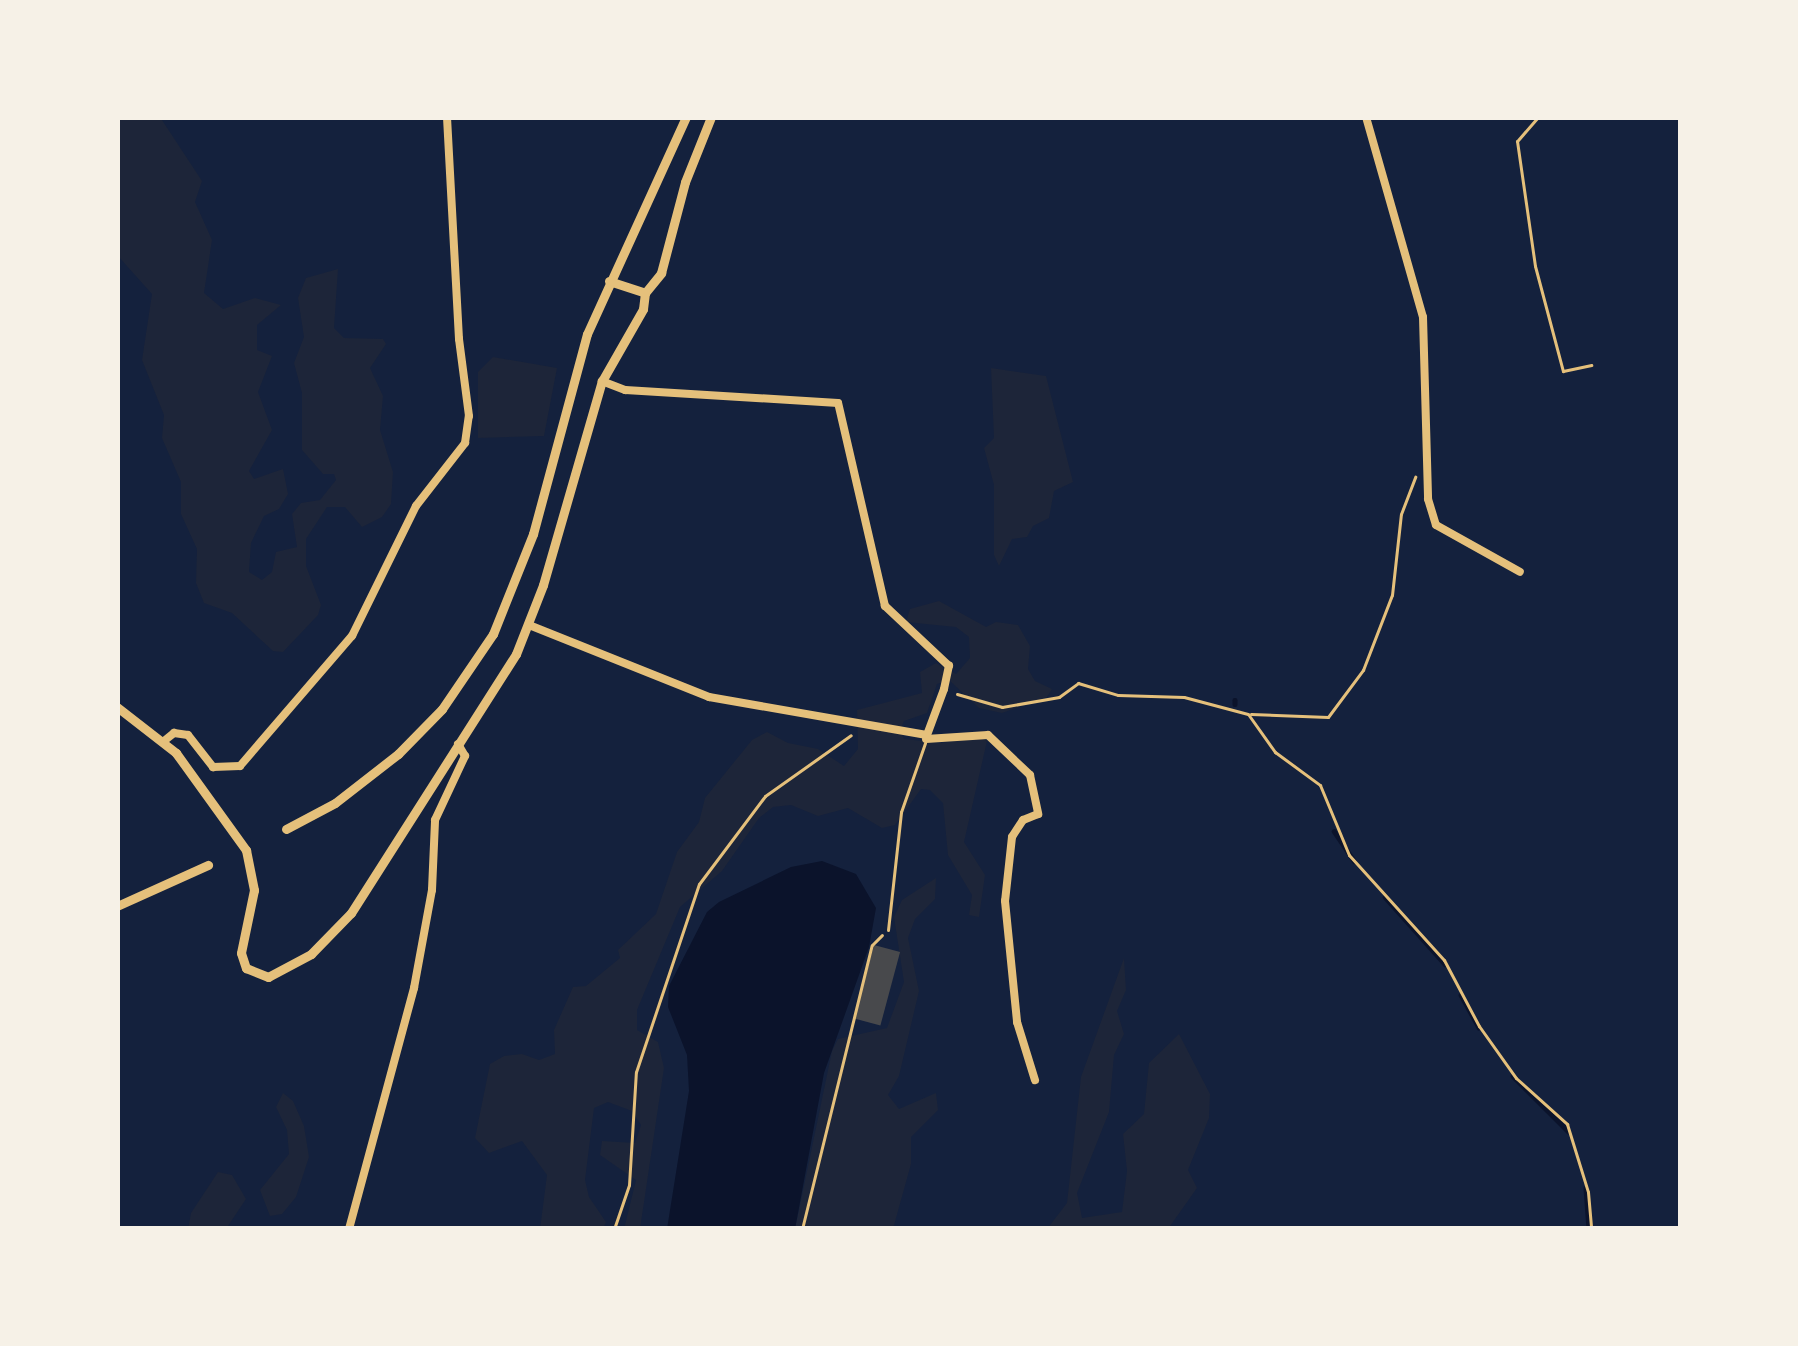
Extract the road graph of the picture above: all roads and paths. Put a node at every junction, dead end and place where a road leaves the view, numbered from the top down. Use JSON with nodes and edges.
{"nodes":[{"id":1,"x":447,"y":117,"type":"edge"},
{"id":2,"x":686,"y":117,"type":"edge"},
{"id":3,"x":711,"y":117,"type":"edge"},
{"id":4,"x":1366,"y":117,"type":"edge"},
{"id":5,"x":1538,"y":117,"type":"edge"},
{"id":6,"x":609,"y":281,"type":"junction"},
{"id":7,"x":645,"y":293,"type":"junction"},
{"id":8,"x":1591,"y":365,"type":"dead end"},
{"id":9,"x":602,"y":381,"type":"junction"},
{"id":10,"x":1426,"y":447,"type":"junction"},
{"id":11,"x":1520,"y":572,"type":"dead end"},
{"id":12,"x":529,"y":626,"type":"junction"},
{"id":13,"x":944,"y":689,"type":"junction"},
{"id":14,"x":117,"y":707,"type":"edge"},
{"id":15,"x":1248,"y":714,"type":"junction"},
{"id":16,"x":867,"y":724,"type":"junction"},
{"id":17,"x":927,"y":737,"type":"junction"},
{"id":18,"x":164,"y":741,"type":"junction"},
{"id":19,"x":458,"y":743,"type":"junction"},
{"id":20,"x":286,"y":829,"type":"dead end"},
{"id":21,"x":208,"y":865,"type":"dead end"},
{"id":22,"x":117,"y":906,"type":"edge"},
{"id":23,"x":888,"y":930,"type":"joint"},
{"id":24,"x":1035,"y":1080,"type":"dead end"},
{"id":25,"x":349,"y":1229,"type":"edge"},
{"id":26,"x":614,"y":1229,"type":"edge"},
{"id":27,"x":802,"y":1229,"type":"edge"},
{"id":28,"x":1591,"y":1229,"type":"edge"}],
"edges":[{"from":1,"to":18,"type":"street"},
{"from":2,"to":6,"type":"street"},
{"from":3,"to":7,"type":"street"},
{"from":4,"to":10,"type":"street"},
{"from":5,"to":8,"type":"lane"},
{"from":6,"to":7,"type":"street"},
{"from":6,"to":20,"type":"street"},
{"from":7,"to":9,"type":"street"},
{"from":9,"to":12,"type":"street"},
{"from":9,"to":13,"type":"street"},
{"from":10,"to":11,"type":"street"},
{"from":10,"to":15,"type":"path"},
{"from":12,"to":16,"type":"street"},
{"from":12,"to":19,"type":"street"},
{"from":13,"to":15,"type":"path"},
{"from":13,"to":17,"type":"street"},
{"from":14,"to":18,"type":"street"},
{"from":15,"to":28,"type":"path"},
{"from":16,"to":17,"type":"street"},
{"from":16,"to":26,"type":"path"},
{"from":17,"to":23,"type":"lane"},
{"from":17,"to":24,"type":"street"},
{"from":18,"to":19,"type":"street"},
{"from":19,"to":25,"type":"street"},
{"from":21,"to":22,"type":"street"},
{"from":23,"to":27,"type":"path"}]}
